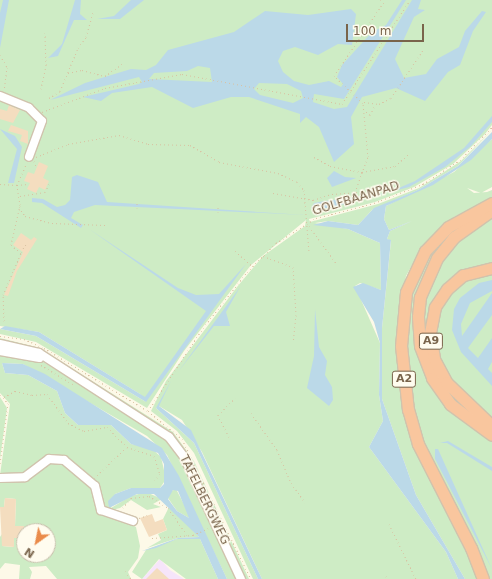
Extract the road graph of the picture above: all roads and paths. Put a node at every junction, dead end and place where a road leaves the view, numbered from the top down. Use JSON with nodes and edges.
{"nodes":[{"id":1,"x":380,"y":0,"type":"edge"},
{"id":2,"x":385,"y":0,"type":"edge"},
{"id":3,"x":410,"y":0,"type":"edge"},
{"id":4,"x":384,"y":3,"type":"junction"},
{"id":5,"x":93,"y":12,"type":"dead end"},
{"id":6,"x":45,"y":33,"type":"dead end"},
{"id":7,"x":423,"y":50,"type":"dead end"},
{"id":8,"x":0,"y":55,"type":"edge"},
{"id":9,"x":122,"y":64,"type":"dead end"},
{"id":10,"x":68,"y":73,"type":"junction"},
{"id":11,"x":41,"y":89,"type":"dead end"},
{"id":12,"x":351,"y":92,"type":"junction"},
{"id":13,"x":3,"y":97,"type":"edge"},
{"id":14,"x":49,"y":98,"type":"dead end"},
{"id":15,"x":363,"y":103,"type":"junction"},
{"id":16,"x":376,"y":104,"type":"junction"},
{"id":17,"x":363,"y":107,"type":"junction"},
{"id":18,"x":39,"y":115,"type":"junction"},
{"id":19,"x":492,"y":127,"type":"edge"},
{"id":20,"x":409,"y":154,"type":"dead end"},
{"id":21,"x":31,"y":157,"type":"junction"},
{"id":22,"x":314,"y":157,"type":"dead end"},
{"id":23,"x":365,"y":172,"type":"junction"},
{"id":24,"x":50,"y":182,"type":"dead end"},
{"id":25,"x":0,"y":184,"type":"edge"},
{"id":26,"x":28,"y":184,"type":"dead end"},
{"id":27,"x":17,"y":185,"type":"junction"},
{"id":28,"x":374,"y":191,"type":"dead end"},
{"id":29,"x":355,"y":192,"type":"junction"},
{"id":30,"x":273,"y":193,"type":"dead end"},
{"id":31,"x":20,"y":196,"type":"junction"},
{"id":32,"x":306,"y":199,"type":"junction"},
{"id":33,"x":137,"y":202,"type":"dead end"},
{"id":34,"x":492,"y":203,"type":"edge"},
{"id":35,"x":19,"y":207,"type":"junction"},
{"id":36,"x":218,"y":207,"type":"dead end"},
{"id":37,"x":137,"y":208,"type":"dead end"},
{"id":38,"x":492,"y":210,"type":"edge"},
{"id":39,"x":218,"y":212,"type":"dead end"},
{"id":40,"x":308,"y":221,"type":"junction"},
{"id":41,"x":105,"y":225,"type":"dead end"},
{"id":42,"x":309,"y":226,"type":"junction"},
{"id":43,"x":26,"y":244,"type":"dead end"},
{"id":44,"x":235,"y":251,"type":"dead end"},
{"id":45,"x":20,"y":252,"type":"junction"},
{"id":46,"x":309,"y":252,"type":"dead end"},
{"id":47,"x":263,"y":255,"type":"junction"},
{"id":48,"x":336,"y":262,"type":"dead end"},
{"id":49,"x":252,"y":266,"type":"junction"},
{"id":50,"x":492,"y":268,"type":"edge"},
{"id":51,"x":4,"y":320,"type":"dead end"},
{"id":52,"x":293,"y":342,"type":"dead end"},
{"id":53,"x":0,"y":344,"type":"edge"},
{"id":54,"x":0,"y":351,"type":"edge"},
{"id":55,"x":35,"y":362,"type":"dead end"},
{"id":56,"x":54,"y":364,"type":"junction"},
{"id":57,"x":76,"y":385,"type":"dead end"},
{"id":58,"x":0,"y":395,"type":"edge"},
{"id":59,"x":4,"y":397,"type":"junction"},
{"id":60,"x":235,"y":398,"type":"dead end"},
{"id":61,"x":148,"y":411,"type":"dead end"},
{"id":62,"x":251,"y":413,"type":"dead end"},
{"id":63,"x":492,"y":426,"type":"edge"},
{"id":64,"x":492,"y":435,"type":"edge"},
{"id":65,"x":229,"y":437,"type":"dead end"},
{"id":66,"x":127,"y":447,"type":"junction"},
{"id":67,"x":0,"y":464,"type":"edge"},
{"id":68,"x":0,"y":478,"type":"edge"},
{"id":69,"x":90,"y":480,"type":"junction"},
{"id":70,"x":155,"y":480,"type":"dead end"},
{"id":71,"x":305,"y":502,"type":"dead end"},
{"id":72,"x":120,"y":515,"type":"junction"},
{"id":73,"x":148,"y":515,"type":"dead end"},
{"id":74,"x":206,"y":520,"type":"dead end"},
{"id":75,"x":133,"y":521,"type":"joint"},
{"id":76,"x":389,"y":524,"type":"dead end"},
{"id":77,"x":210,"y":527,"type":"junction"},
{"id":78,"x":187,"y":534,"type":"junction"},
{"id":79,"x":213,"y":534,"type":"dead end"},
{"id":80,"x":152,"y":538,"type":"dead end"},
{"id":81,"x":126,"y":571,"type":"dead end"},
{"id":82,"x":386,"y":576,"type":"dead end"},
{"id":83,"x":131,"y":579,"type":"edge"},
{"id":84,"x":241,"y":579,"type":"edge"},
{"id":85,"x":387,"y":579,"type":"edge"},
{"id":86,"x":416,"y":579,"type":"edge"},
{"id":87,"x":482,"y":579,"type":"edge"}],
"edges":[{"from":1,"to":4,"type":"path"},
{"from":2,"to":4,"type":"path"},
{"from":3,"to":12,"type":"path"},
{"from":4,"to":12,"type":"path"},
{"from":5,"to":10,"type":"path"},
{"from":6,"to":11,"type":"path"},
{"from":7,"to":16,"type":"path"},
{"from":8,"to":13,"type":"path"},
{"from":9,"to":10,"type":"path"},
{"from":10,"to":14,"type":"path"},
{"from":12,"to":15,"type":"path"},
{"from":12,"to":18,"type":"path"},
{"from":13,"to":18,"type":"street"},
{"from":15,"to":16,"type":"path"},
{"from":15,"to":17,"type":"path"},
{"from":16,"to":17,"type":"path"},
{"from":17,"to":23,"type":"path"},
{"from":18,"to":21,"type":"street"},
{"from":19,"to":40,"type":"path","name":"GOLFBAANPAD"},
{"from":20,"to":23,"type":"path"},
{"from":21,"to":27,"type":"path"},
{"from":21,"to":32,"type":"path"},
{"from":22,"to":23,"type":"path"},
{"from":23,"to":29,"type":"path"},
{"from":24,"to":31,"type":"path"},
{"from":25,"to":27,"type":"path"},
{"from":26,"to":27,"type":"path"},
{"from":27,"to":31,"type":"path"},
{"from":28,"to":29,"type":"path"},
{"from":29,"to":32,"type":"path"},
{"from":30,"to":32,"type":"path"},
{"from":31,"to":35,"type":"path"},
{"from":32,"to":40,"type":"path"},
{"from":33,"to":37,"type":"path"},
{"from":34,"to":87,"type":"highway","number":"A2"},
{"from":35,"to":41,"type":"path"},
{"from":35,"to":45,"type":"path"},
{"from":36,"to":39,"type":"path"},
{"from":38,"to":64,"type":"highway","number":"A2"},
{"from":40,"to":42,"type":"path"},
{"from":40,"to":47,"type":"path","name":"GOLFBAANPAD"},
{"from":42,"to":46,"type":"path"},
{"from":42,"to":48,"type":"path"},
{"from":43,"to":45,"type":"path"},
{"from":44,"to":49,"type":"path"},
{"from":45,"to":51,"type":"path"},
{"from":47,"to":49,"type":"path","name":"GOLFBAANPAD"},
{"from":47,"to":52,"type":"path"},
{"from":49,"to":61,"type":"path","name":"GOLFBAANPAD"},
{"from":50,"to":63,"type":"highway","number":"A9"},
{"from":53,"to":56,"type":"street","name":"TAFELBERGWEG"},
{"from":54,"to":56,"type":"street","name":"TAFELBERGWEG"},
{"from":55,"to":57,"type":"path"},
{"from":56,"to":84,"type":"street","name":"TAFELBERGWEG"},
{"from":58,"to":59,"type":"path"},
{"from":59,"to":66,"type":"path"},
{"from":59,"to":67,"type":"path"},
{"from":60,"to":65,"type":"path"},
{"from":62,"to":71,"type":"path"},
{"from":66,"to":69,"type":"path"},
{"from":66,"to":70,"type":"path"},
{"from":68,"to":69,"type":"street"},
{"from":69,"to":72,"type":"street"},
{"from":72,"to":75,"type":"street"},
{"from":72,"to":78,"type":"path"},
{"from":73,"to":75,"type":"path"},
{"from":74,"to":77,"type":"path"},
{"from":76,"to":86,"type":"path"},
{"from":77,"to":78,"type":"path"},
{"from":77,"to":79,"type":"path"},
{"from":78,"to":80,"type":"path"},
{"from":81,"to":83,"type":"path"},
{"from":82,"to":85,"type":"path"}]}
